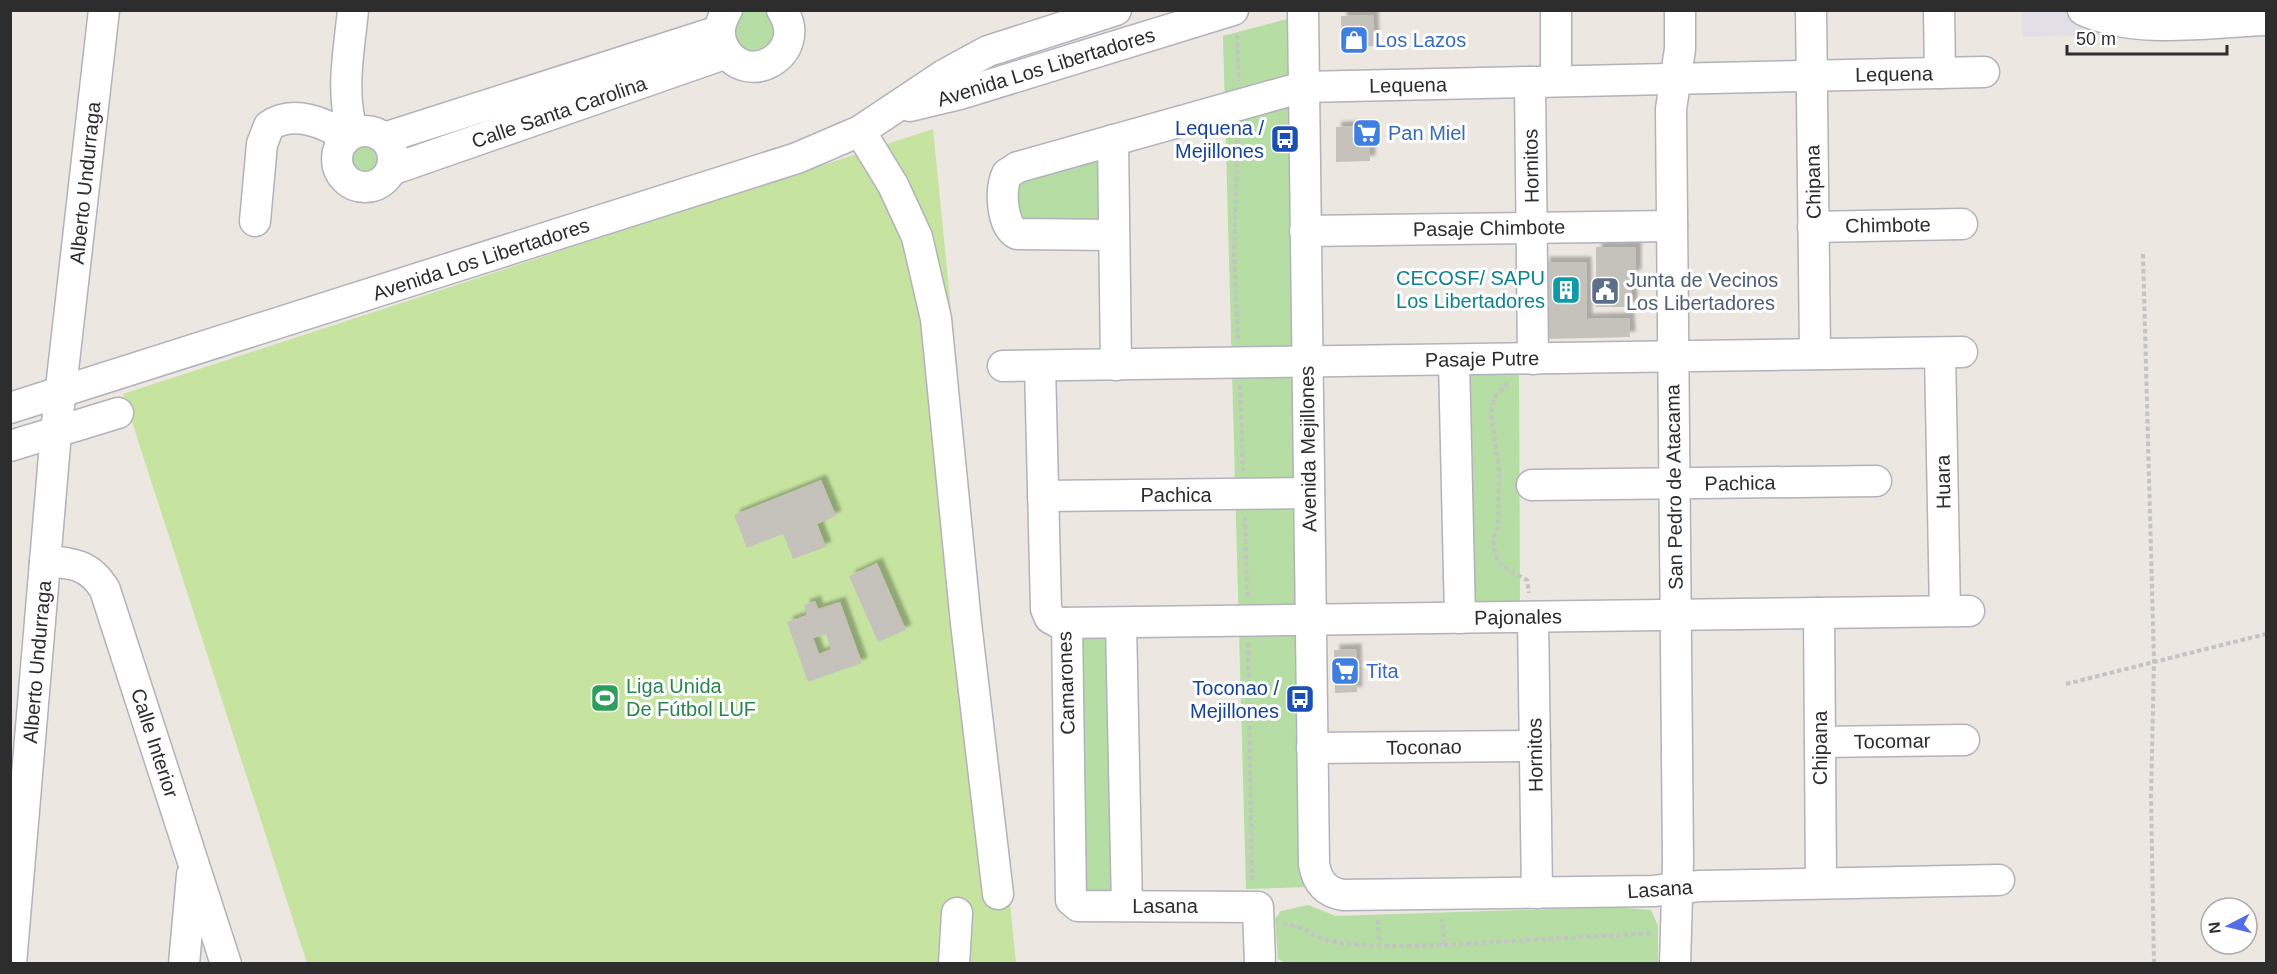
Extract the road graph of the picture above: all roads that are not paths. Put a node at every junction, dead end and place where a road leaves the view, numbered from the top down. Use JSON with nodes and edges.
{"nodes":[{"id":1,"x":104,"y":10,"type":"edge"},
{"id":2,"x":353,"y":10,"type":"edge"},
{"id":3,"x":782,"y":10,"type":"edge"},
{"id":4,"x":1116,"y":10,"type":"edge"},
{"id":5,"x":1303,"y":10,"type":"edge"},
{"id":6,"x":1556,"y":10,"type":"edge"},
{"id":7,"x":1680,"y":10,"type":"edge"},
{"id":8,"x":1810,"y":10,"type":"edge"},
{"id":9,"x":1939,"y":10,"type":"edge"},
{"id":10,"x":2084,"y":10,"type":"edge"},
{"id":11,"x":2266,"y":20,"type":"edge"},
{"id":12,"x":1235,"y":22,"type":"edge"},
{"id":13,"x":1036,"y":23,"type":"edge"},
{"id":14,"x":724,"y":32,"type":"edge"},
{"id":15,"x":1984,"y":72,"type":"dead end"},
{"id":16,"x":1940,"y":73,"type":"junction"},
{"id":17,"x":1812,"y":76,"type":"junction"},
{"id":18,"x":1675,"y":79,"type":"junction"},
{"id":19,"x":1543,"y":82,"type":"junction"},
{"id":20,"x":1304,"y":87,"type":"junction"},
{"id":21,"x":892,"y":110,"type":"junction"},
{"id":22,"x":860,"y":130,"type":"junction"},
{"id":23,"x":350,"y":135,"type":"junction"},
{"id":24,"x":384,"y":138,"type":"junction"},
{"id":25,"x":1113,"y":140,"type":"junction"},
{"id":26,"x":391,"y":170,"type":"junction"},
{"id":27,"x":255,"y":221,"type":"dead end"},
{"id":28,"x":1962,"y":224,"type":"dead end"},
{"id":29,"x":1672,"y":226,"type":"junction"},
{"id":30,"x":1813,"y":227,"type":"junction"},
{"id":31,"x":1532,"y":228,"type":"junction"},
{"id":32,"x":1305,"y":231,"type":"junction"},
{"id":33,"x":1114,"y":235,"type":"junction"},
{"id":34,"x":1951,"y":352,"type":"joint"},
{"id":35,"x":1815,"y":354,"type":"junction"},
{"id":36,"x":1673,"y":357,"type":"junction"},
{"id":37,"x":1522,"y":359,"type":"junction"},
{"id":38,"x":1454,"y":360,"type":"junction"},
{"id":39,"x":1307,"y":362,"type":"junction"},
{"id":40,"x":1116,"y":365,"type":"junction"},
{"id":41,"x":1003,"y":366,"type":"dead end"},
{"id":42,"x":1040,"y":366,"type":"junction"},
{"id":43,"x":62,"y":392,"type":"junction"},
{"id":44,"x":10,"y":408,"type":"edge"},
{"id":45,"x":118,"y":412,"type":"dead end"},
{"id":46,"x":56,"y":432,"type":"junction"},
{"id":47,"x":10,"y":446,"type":"edge"},
{"id":48,"x":1876,"y":481,"type":"dead end"},
{"id":49,"x":1674,"y":484,"type":"junction"},
{"id":50,"x":1532,"y":485,"type":"dead end"},
{"id":51,"x":1309,"y":493,"type":"junction"},
{"id":52,"x":1043,"y":495,"type":"junction"},
{"id":53,"x":45,"y":561,"type":"junction"},
{"id":54,"x":1957,"y":611,"type":"joint"},
{"id":55,"x":1819,"y":613,"type":"junction"},
{"id":56,"x":1676,"y":615,"type":"junction"},
{"id":57,"x":1533,"y":617,"type":"junction"},
{"id":58,"x":1460,"y":618,"type":"junction"},
{"id":59,"x":1311,"y":620,"type":"junction"},
{"id":60,"x":1067,"y":623,"type":"junction"},
{"id":61,"x":1121,"y":623,"type":"junction"},
{"id":62,"x":1964,"y":740,"type":"dead end"},
{"id":63,"x":1820,"y":742,"type":"junction"},
{"id":64,"x":1535,"y":746,"type":"junction"},
{"id":65,"x":1312,"y":748,"type":"junction"},
{"id":66,"x":193,"y":864,"type":"junction"},
{"id":67,"x":2000,"y":880,"type":"dead end"},
{"id":68,"x":1821,"y":883,"type":"junction"},
{"id":69,"x":1323,"y":886,"type":"joint"},
{"id":70,"x":1677,"y":889,"type":"junction"},
{"id":71,"x":1537,"y":893,"type":"junction"},
{"id":72,"x":998,"y":894,"type":"dead end"},
{"id":73,"x":1073,"y":903,"type":"joint"},
{"id":74,"x":1127,"y":906,"type":"junction"},
{"id":75,"x":957,"y":912,"type":"dead end"},
{"id":76,"x":11,"y":963,"type":"edge"},
{"id":77,"x":184,"y":963,"type":"edge"},
{"id":78,"x":226,"y":963,"type":"edge"},
{"id":79,"x":954,"y":963,"type":"edge"},
{"id":80,"x":1260,"y":963,"type":"edge"},
{"id":81,"x":1675,"y":963,"type":"edge"}],
"edges":[{"from":1,"to":43,"type":"street","name":"Alberto Undurraga"},
{"from":2,"to":23,"type":"street"},
{"from":3,"to":14,"type":"street"},
{"from":4,"to":13,"type":"street","name":"Avenida Los Libertadores"},
{"from":5,"to":20,"type":"street","name":"Avenida Mejillones"},
{"from":6,"to":19,"type":"street","name":"Hornitos"},
{"from":7,"to":18,"type":"street","name":"San Pedro de Atacama"},
{"from":8,"to":17,"type":"street","name":"Chipana"},
{"from":9,"to":16,"type":"street"},
{"from":10,"to":11,"type":"street"},
{"from":12,"to":21,"type":"street","name":"Avenida Los Libertadores"},
{"from":13,"to":21,"type":"street","name":"Avenida Los Libertadores"},
{"from":14,"to":24,"type":"street","name":"Calle Santa Carolina"},
{"from":14,"to":26,"type":"street","name":"Calle Santa Carolina"},
{"from":15,"to":16,"type":"street","name":"Lequena"},
{"from":16,"to":17,"type":"street","name":"Lequena"},
{"from":17,"to":18,"type":"street","name":"Lequena"},
{"from":17,"to":30,"type":"street","name":"Chipana"},
{"from":18,"to":19,"type":"street","name":"Lequena"},
{"from":18,"to":29,"type":"street","name":"San Pedro de Atacama"},
{"from":19,"to":20,"type":"street","name":"Lequena"},
{"from":19,"to":31,"type":"street","name":"Hornitos"},
{"from":20,"to":25,"type":"street","name":"Lequena"},
{"from":20,"to":32,"type":"street","name":"Avenida Mejillones"},
{"from":21,"to":22,"type":"street","name":"Avenida Los Libertadores"},
{"from":22,"to":43,"type":"street","name":"Avenida Los Libertadores"},
{"from":22,"to":72,"type":"street"},
{"from":23,"to":24,"type":"street"},
{"from":23,"to":26,"type":"street"},
{"from":23,"to":27,"type":"street"},
{"from":24,"to":26,"type":"street"},
{"from":25,"to":33,"type":"street"},
{"from":25,"to":33,"type":"street","name":"Lequena"},
{"from":28,"to":30,"type":"street","name":"Chimbote"},
{"from":29,"to":31,"type":"street","name":"Pasaje Chimbote"},
{"from":29,"to":36,"type":"street","name":"San Pedro de Atacama"},
{"from":30,"to":35,"type":"street","name":"Chipana"},
{"from":31,"to":32,"type":"street","name":"Pasaje Chimbote"},
{"from":31,"to":37,"type":"street","name":"Hornitos"},
{"from":32,"to":39,"type":"street","name":"Avenida Mejillones"},
{"from":33,"to":40,"type":"street"},
{"from":34,"to":35,"type":"street","name":"Pasaje Putre"},
{"from":34,"to":54,"type":"street","name":"Huara"},
{"from":35,"to":36,"type":"street","name":"Pasaje Putre"},
{"from":36,"to":37,"type":"street","name":"Pasaje Putre"},
{"from":36,"to":49,"type":"street","name":"San Pedro de Atacama"},
{"from":37,"to":38,"type":"street","name":"Pasaje Putre"},
{"from":38,"to":39,"type":"street","name":"Pasaje Putre"},
{"from":38,"to":58,"type":"street"},
{"from":39,"to":40,"type":"street","name":"Pasaje Putre"},
{"from":39,"to":51,"type":"street","name":"Avenida Mejillones"},
{"from":40,"to":42,"type":"street","name":"Pasaje Putre"},
{"from":41,"to":42,"type":"street","name":"Pasaje Putre"},
{"from":42,"to":52,"type":"street","name":"Camarones"},
{"from":43,"to":44,"type":"street","name":"Avenida Los Libertadores"},
{"from":43,"to":46,"type":"street"},
{"from":45,"to":46,"type":"street"},
{"from":46,"to":47,"type":"street"},
{"from":46,"to":53,"type":"street","name":"Alberto Undurraga"},
{"from":48,"to":49,"type":"street","name":"Pachica"},
{"from":49,"to":50,"type":"street","name":"Pachica"},
{"from":49,"to":56,"type":"street","name":"San Pedro de Atacama"},
{"from":51,"to":52,"type":"street","name":"Pachica"},
{"from":51,"to":59,"type":"street","name":"Avenida Mejillones"},
{"from":52,"to":60,"type":"street","name":"Camarones"},
{"from":53,"to":66,"type":"street","name":"Calle Interior"},
{"from":53,"to":76,"type":"street","name":"Alberto Undurraga"},
{"from":54,"to":55,"type":"street","name":"Pajonales"},
{"from":55,"to":56,"type":"street","name":"Pajonales"},
{"from":55,"to":63,"type":"street","name":"Chipana"},
{"from":56,"to":57,"type":"street","name":"Pajonales"},
{"from":56,"to":70,"type":"street","name":"San Pedro de Atacama"},
{"from":57,"to":58,"type":"street","name":"Pajonales"},
{"from":57,"to":64,"type":"street","name":"Hornitos"},
{"from":58,"to":59,"type":"street","name":"Pajonales"},
{"from":59,"to":61,"type":"street","name":"Pajonales"},
{"from":59,"to":65,"type":"street","name":"Avenida Mejillones"},
{"from":60,"to":61,"type":"street","name":"Pajonales"},
{"from":60,"to":73,"type":"street","name":"Camarones"},
{"from":61,"to":74,"type":"street"},
{"from":62,"to":63,"type":"street","name":"Tocomar"},
{"from":63,"to":68,"type":"street","name":"Chipana"},
{"from":64,"to":65,"type":"street","name":"Toconao"},
{"from":64,"to":71,"type":"street","name":"Hornitos"},
{"from":65,"to":69,"type":"street","name":"Avenida Mejillones"},
{"from":66,"to":77,"type":"street"},
{"from":66,"to":78,"type":"street","name":"Calle Interior"},
{"from":67,"to":68,"type":"street","name":"Lasana"},
{"from":68,"to":70,"type":"street","name":"Lasana"},
{"from":69,"to":71,"type":"street","name":"Lasana"},
{"from":70,"to":71,"type":"street","name":"Lasana"},
{"from":70,"to":81,"type":"street","name":"San Pedro de Atacama"},
{"from":73,"to":74,"type":"street","name":"Lasana"},
{"from":74,"to":80,"type":"street","name":"Lasana"},
{"from":75,"to":79,"type":"street"}]}
